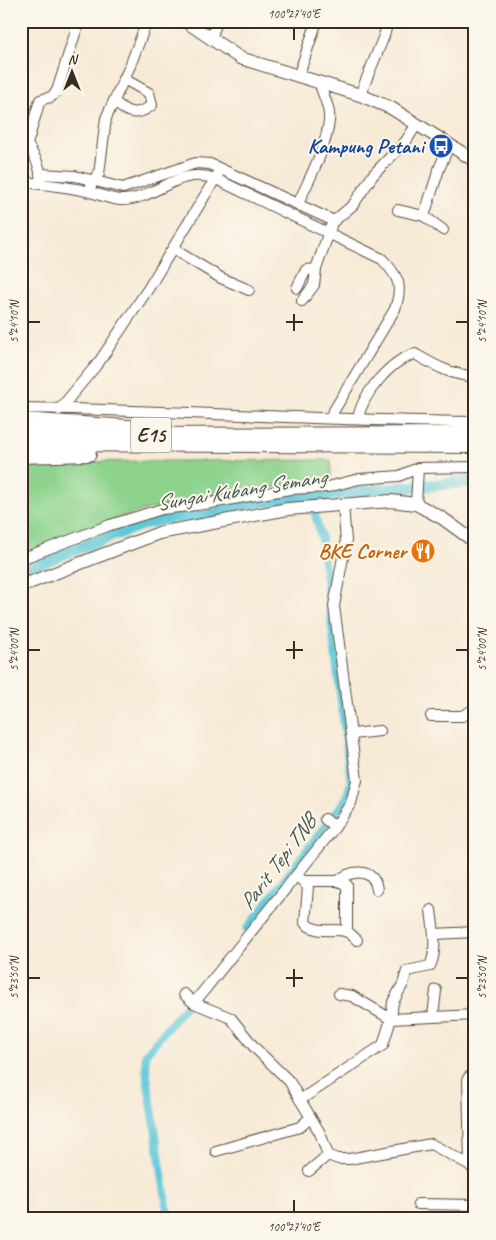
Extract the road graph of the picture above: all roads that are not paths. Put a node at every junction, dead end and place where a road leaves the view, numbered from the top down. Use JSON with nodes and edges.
{"nodes":[{"id":1,"x":79,"y":21,"type":"edge"},
{"id":2,"x":147,"y":21,"type":"edge"},
{"id":3,"x":217,"y":21,"type":"edge"},
{"id":4,"x":317,"y":21,"type":"edge"},
{"id":5,"x":388,"y":21,"type":"edge"},
{"id":6,"x":189,"y":22,"type":"edge"},
{"id":7,"x":210,"y":39,"type":"junction"},
{"id":8,"x":298,"y":77,"type":"junction"},
{"id":9,"x":124,"y":79,"type":"junction"},
{"id":10,"x":320,"y":84,"type":"junction"},
{"id":11,"x":360,"y":95,"type":"junction"},
{"id":12,"x":114,"y":101,"type":"junction"},
{"id":13,"x":417,"y":124,"type":"junction"},
{"id":14,"x":449,"y":145,"type":"junction"},
{"id":15,"x":475,"y":161,"type":"edge"},
{"id":16,"x":222,"y":170,"type":"junction"},
{"id":17,"x":41,"y":179,"type":"junction"},
{"id":18,"x":216,"y":179,"type":"junction"},
{"id":19,"x":93,"y":180,"type":"junction"},
{"id":20,"x":21,"y":182,"type":"edge"},
{"id":21,"x":88,"y":191,"type":"junction"},
{"id":22,"x":298,"y":204,"type":"junction"},
{"id":23,"x":398,"y":210,"type":"dead end"},
{"id":24,"x":424,"y":216,"type":"junction"},
{"id":25,"x":334,"y":221,"type":"junction"},
{"id":26,"x":443,"y":230,"type":"dead end"},
{"id":27,"x":329,"y":231,"type":"junction"},
{"id":28,"x":173,"y":249,"type":"junction"},
{"id":29,"x":316,"y":270,"type":"junction"},
{"id":30,"x":297,"y":288,"type":"dead end"},
{"id":31,"x":249,"y":290,"type":"dead end"},
{"id":32,"x":302,"y":300,"type":"dead end"},
{"id":33,"x":475,"y":377,"type":"edge"},
{"id":34,"x":73,"y":394,"type":"junction"},
{"id":35,"x":21,"y":408,"type":"edge"},
{"id":36,"x":59,"y":410,"type":"junction"},
{"id":37,"x":87,"y":410,"type":"junction"},
{"id":38,"x":330,"y":417,"type":"junction"},
{"id":39,"x":358,"y":419,"type":"junction"},
{"id":40,"x":21,"y":420,"type":"edge"},
{"id":41,"x":475,"y":422,"type":"edge"},
{"id":42,"x":21,"y":433,"type":"edge"},
{"id":43,"x":475,"y":434,"type":"edge"},
{"id":44,"x":190,"y":440,"type":"junction"},
{"id":45,"x":281,"y":440,"type":"junction"},
{"id":46,"x":21,"y":444,"type":"edge"},
{"id":47,"x":475,"y":446,"type":"edge"},
{"id":48,"x":21,"y":456,"type":"edge"},
{"id":49,"x":475,"y":467,"type":"edge"},
{"id":50,"x":418,"y":471,"type":"junction"},
{"id":51,"x":417,"y":500,"type":"junction"},
{"id":52,"x":343,"y":505,"type":"junction"},
{"id":53,"x":475,"y":542,"type":"edge"},
{"id":54,"x":98,"y":555,"type":"junction"},
{"id":55,"x":21,"y":559,"type":"edge"},
{"id":56,"x":21,"y":586,"type":"edge"},
{"id":57,"x":21,"y":595,"type":"edge"},
{"id":58,"x":475,"y":709,"type":"edge"},
{"id":59,"x":432,"y":716,"type":"dead end"},
{"id":60,"x":380,"y":731,"type":"dead end"},
{"id":61,"x":352,"y":734,"type":"junction"},
{"id":62,"x":301,"y":878,"type":"junction"},
{"id":63,"x":338,"y":881,"type":"junction"},
{"id":64,"x":377,"y":890,"type":"dead end"},
{"id":65,"x":431,"y":910,"type":"dead end"},
{"id":66,"x":347,"y":932,"type":"junction"},
{"id":67,"x":475,"y":932,"type":"edge"},
{"id":68,"x":434,"y":934,"type":"junction"},
{"id":69,"x":357,"y":940,"type":"dead end"},
{"id":70,"x":436,"y":990,"type":"dead end"},
{"id":71,"x":339,"y":994,"type":"dead end"},
{"id":72,"x":475,"y":1015,"type":"edge"},
{"id":73,"x":433,"y":1017,"type":"junction"},
{"id":74,"x":391,"y":1019,"type":"junction"},
{"id":75,"x":475,"y":1073,"type":"edge"},
{"id":76,"x":300,"y":1100,"type":"junction"},
{"id":77,"x":310,"y":1118,"type":"junction"},
{"id":78,"x":216,"y":1151,"type":"dead end"},
{"id":79,"x":328,"y":1155,"type":"junction"},
{"id":80,"x":472,"y":1168,"type":"edge"},
{"id":81,"x":308,"y":1171,"type":"dead end"},
{"id":82,"x":418,"y":1204,"type":"dead end"},
{"id":83,"x":475,"y":1205,"type":"edge"}],
"edges":[{"from":1,"to":17,"type":"street"},
{"from":2,"to":9,"type":"street"},
{"from":3,"to":7,"type":"street"},
{"from":4,"to":8,"type":"street"},
{"from":5,"to":11,"type":"street"},
{"from":6,"to":7,"type":"main road"},
{"from":7,"to":8,"type":"main road"},
{"from":8,"to":10,"type":"main road"},
{"from":9,"to":12,"type":"street"},
{"from":9,"to":12,"type":"street"},
{"from":10,"to":11,"type":"main road"},
{"from":10,"to":22,"type":"street"},
{"from":11,"to":13,"type":"main road"},
{"from":12,"to":19,"type":"street"},
{"from":13,"to":14,"type":"main road"},
{"from":13,"to":25,"type":"street"},
{"from":14,"to":15,"type":"main road"},
{"from":14,"to":24,"type":"street"},
{"from":16,"to":18,"type":"street"},
{"from":16,"to":19,"type":"street"},
{"from":16,"to":22,"type":"street"},
{"from":17,"to":19,"type":"street"},
{"from":17,"to":20,"type":"street"},
{"from":17,"to":21,"type":"street"},
{"from":18,"to":21,"type":"street"},
{"from":18,"to":27,"type":"street"},
{"from":18,"to":28,"type":"street"},
{"from":19,"to":21,"type":"street"},
{"from":22,"to":25,"type":"street"},
{"from":23,"to":24,"type":"street"},
{"from":24,"to":26,"type":"street"},
{"from":25,"to":27,"type":"street"},
{"from":27,"to":29,"type":"street"},
{"from":27,"to":38,"type":"street"},
{"from":28,"to":31,"type":"street"},
{"from":28,"to":34,"type":"street"},
{"from":29,"to":30,"type":"street"},
{"from":29,"to":32,"type":"street"},
{"from":33,"to":39,"type":"street"},
{"from":34,"to":36,"type":"street"},
{"from":34,"to":37,"type":"street"},
{"from":35,"to":36,"type":"street"},
{"from":36,"to":37,"type":"street"},
{"from":37,"to":38,"type":"street"},
{"from":38,"to":39,"type":"street"},
{"from":39,"to":41,"type":"street"},
{"from":40,"to":44,"type":"highway"},
{"from":42,"to":44,"type":"highway","number":"E15"},
{"from":43,"to":45,"type":"highway","number":"E15"},
{"from":44,"to":45,"type":"highway","number":"E15"},
{"from":44,"to":46,"type":"highway","number":"E15"},
{"from":44,"to":48,"type":"highway"},
{"from":45,"to":47,"type":"highway","number":"E15"},
{"from":49,"to":50,"type":"street"},
{"from":50,"to":51,"type":"street"},
{"from":50,"to":55,"type":"street"},
{"from":51,"to":52,"type":"main road"},
{"from":51,"to":53,"type":"main road"},
{"from":52,"to":54,"type":"main road"},
{"from":52,"to":61,"type":"street"},
{"from":54,"to":56,"type":"main road"},
{"from":54,"to":57,"type":"main road"},
{"from":58,"to":59,"type":"street"},
{"from":60,"to":61,"type":"street"},
{"from":61,"to":62,"type":"street"},
{"from":62,"to":63,"type":"street"},
{"from":62,"to":66,"type":"street"},
{"from":62,"to":76,"type":"street"},
{"from":63,"to":64,"type":"street"},
{"from":63,"to":66,"type":"street"},
{"from":65,"to":68,"type":"street"},
{"from":66,"to":69,"type":"street"},
{"from":67,"to":68,"type":"street"},
{"from":68,"to":74,"type":"street"},
{"from":70,"to":73,"type":"street"},
{"from":71,"to":74,"type":"street"},
{"from":72,"to":73,"type":"street"},
{"from":73,"to":74,"type":"street"},
{"from":74,"to":76,"type":"street"},
{"from":75,"to":80,"type":"street"},
{"from":76,"to":77,"type":"street"},
{"from":77,"to":78,"type":"street"},
{"from":77,"to":79,"type":"street"},
{"from":79,"to":80,"type":"street"},
{"from":79,"to":81,"type":"street"},
{"from":82,"to":83,"type":"street"}]}
